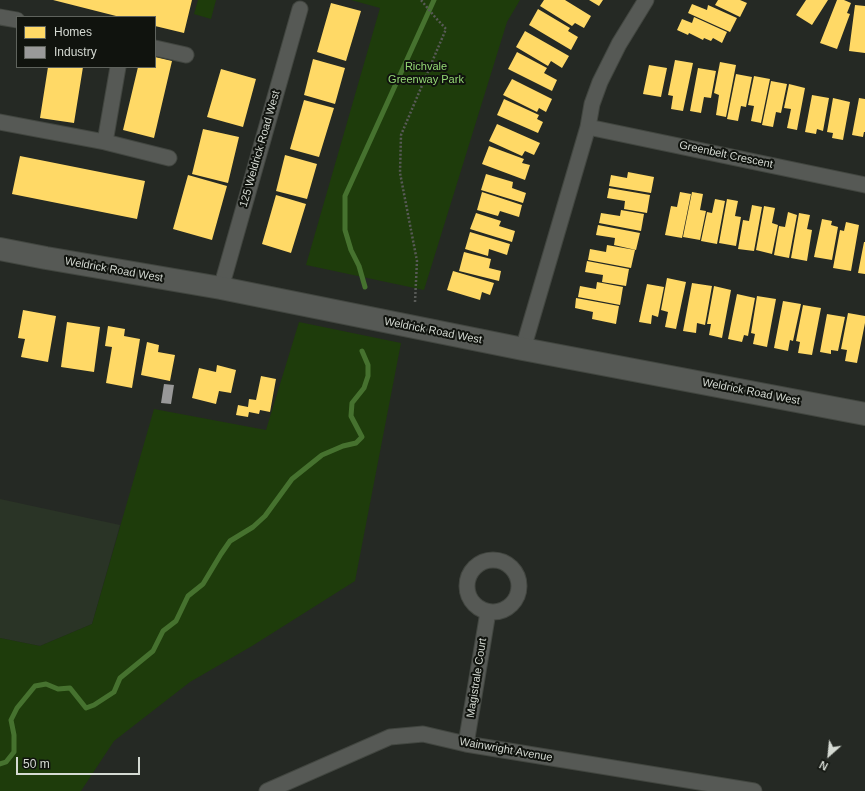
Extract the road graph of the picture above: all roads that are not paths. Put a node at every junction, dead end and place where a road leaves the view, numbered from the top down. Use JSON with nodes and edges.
{"nodes":[{"id":1,"x":646,"y":0,"type":"edge"},
{"id":2,"x":300,"y":9,"type":"dead end"},
{"id":3,"x":0,"y":17,"type":"edge"},
{"id":4,"x":16,"y":20,"type":"edge"},
{"id":5,"x":156,"y":48,"type":"edge"},
{"id":6,"x":186,"y":55,"type":"dead end"},
{"id":7,"x":118,"y":68,"type":"edge"},
{"id":8,"x":0,"y":122,"type":"edge"},
{"id":9,"x":588,"y":127,"type":"junction"},
{"id":10,"x":105,"y":142,"type":"junction"},
{"id":11,"x":169,"y":158,"type":"dead end"},
{"id":12,"x":865,"y":185,"type":"edge"},
{"id":13,"x":0,"y":249,"type":"edge"},
{"id":14,"x":221,"y":288,"type":"junction"},
{"id":15,"x":523,"y":349,"type":"junction"},
{"id":16,"x":865,"y":414,"type":"edge"},
{"id":17,"x":488,"y":612,"type":"dead end"},
{"id":18,"x":466,"y":744,"type":"junction"},
{"id":19,"x":267,"y":791,"type":"edge"},
{"id":20,"x":754,"y":791,"type":"edge"}],
"edges":[{"from":1,"to":9,"type":"street"},
{"from":2,"to":14,"type":"street","name":"125 Weldrick Road West"},
{"from":3,"to":4,"type":"street"},
{"from":5,"to":6,"type":"street"},
{"from":7,"to":10,"type":"street"},
{"from":8,"to":10,"type":"street"},
{"from":9,"to":12,"type":"street","name":"Greenbelt Crescent"},
{"from":9,"to":15,"type":"street"},
{"from":10,"to":11,"type":"street"},
{"from":13,"to":14,"type":"street","name":"Weldrick Road West"},
{"from":14,"to":15,"type":"street","name":"Weldrick Road West"},
{"from":15,"to":16,"type":"street","name":"Weldrick Road West"},
{"from":17,"to":18,"type":"street","name":"Magistrale Court"},
{"from":18,"to":19,"type":"street","name":"Wainwright Avenue"},
{"from":18,"to":20,"type":"street","name":"Wainwright Avenue"}]}
